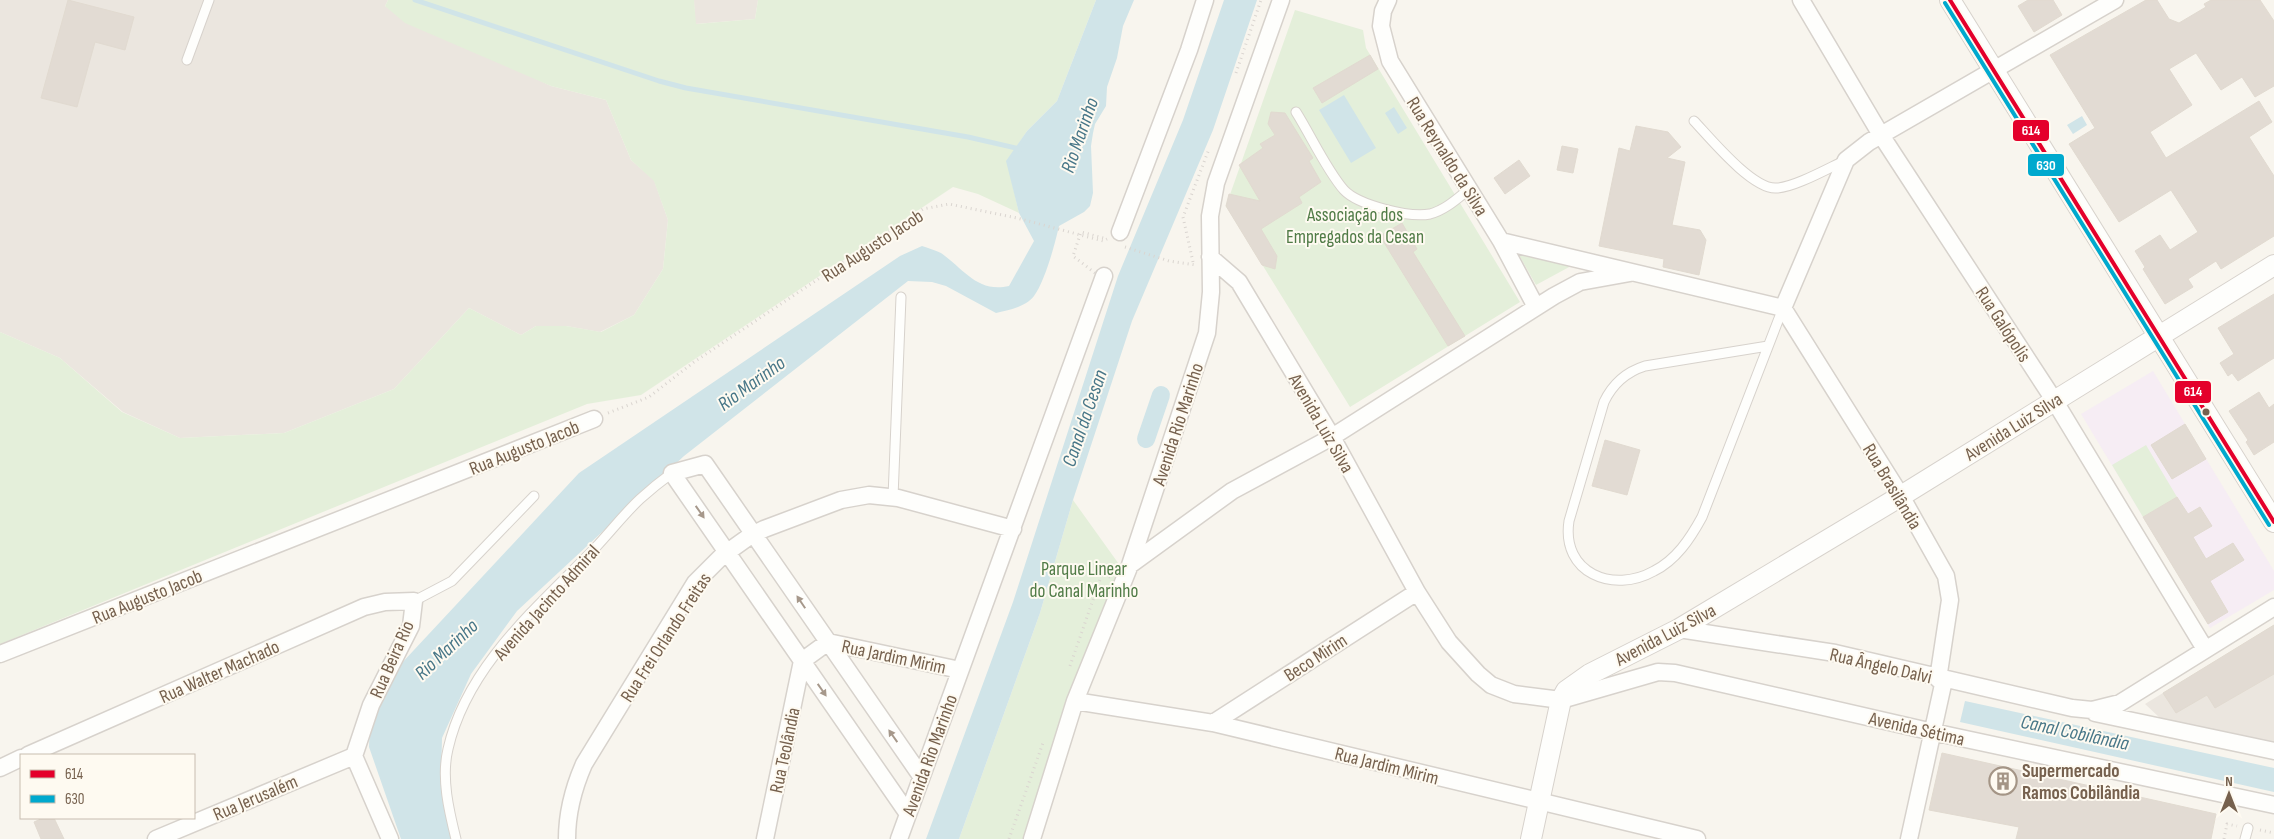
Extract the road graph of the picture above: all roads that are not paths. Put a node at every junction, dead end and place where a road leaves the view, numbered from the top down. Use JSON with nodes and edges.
{"nodes":[{"id":1,"x":209,"y":0,"type":"edge"},
{"id":2,"x":1205,"y":0,"type":"edge"},
{"id":3,"x":1281,"y":0,"type":"edge"},
{"id":4,"x":1388,"y":0,"type":"edge"},
{"id":5,"x":1800,"y":0,"type":"edge"},
{"id":6,"x":1950,"y":0,"type":"edge"},
{"id":7,"x":2115,"y":0,"type":"edge"},
{"id":8,"x":187,"y":60,"type":"dead end"},
{"id":9,"x":1994,"y":70,"type":"junction"},
{"id":10,"x":1296,"y":112,"type":"dead end"},
{"id":11,"x":1694,"y":121,"type":"dead end"},
{"id":12,"x":1881,"y":135,"type":"junction"},
{"id":13,"x":1846,"y":160,"type":"junction"},
{"id":14,"x":1468,"y":190,"type":"junction"},
{"id":15,"x":1115,"y":239,"type":"road end"},
{"id":16,"x":1501,"y":241,"type":"junction"},
{"id":17,"x":1205,"y":265,"type":"junction"},
{"id":18,"x":2274,"y":266,"type":"edge"},
{"id":19,"x":1100,"y":274,"type":"road end"},
{"id":20,"x":1630,"y":274,"type":"junction"},
{"id":21,"x":901,"y":297,"type":"dead end"},
{"id":22,"x":1536,"y":307,"type":"junction"},
{"id":23,"x":1783,"y":308,"type":"junction"},
{"id":24,"x":2159,"y":338,"type":"junction"},
{"id":25,"x":1768,"y":346,"type":"junction"},
{"id":26,"x":2054,"y":400,"type":"junction"},
{"id":27,"x":594,"y":419,"type":"road end"},
{"id":28,"x":1332,"y":437,"type":"junction"},
{"id":29,"x":672,"y":472,"type":"junction"},
{"id":30,"x":534,"y":496,"type":"dead end"},
{"id":31,"x":1901,"y":496,"type":"junction"},
{"id":32,"x":893,"y":497,"type":"junction"},
{"id":33,"x":2274,"y":522,"type":"edge"},
{"id":34,"x":1013,"y":529,"type":"junction"},
{"id":35,"x":755,"y":534,"type":"junction"},
{"id":36,"x":728,"y":552,"type":"junction"},
{"id":37,"x":1130,"y":566,"type":"junction"},
{"id":38,"x":1417,"y":592,"type":"junction"},
{"id":39,"x":414,"y":601,"type":"junction"},
{"id":40,"x":2274,"y":607,"type":"edge"},
{"id":41,"x":1679,"y":629,"type":"junction"},
{"id":42,"x":828,"y":642,"type":"junction"},
{"id":43,"x":2205,"y":649,"type":"junction"},
{"id":44,"x":0,"y":654,"type":"edge"},
{"id":45,"x":802,"y":661,"type":"junction"},
{"id":46,"x":960,"y":670,"type":"junction"},
{"id":47,"x":1941,"y":679,"type":"junction"},
{"id":48,"x":1561,"y":700,"type":"junction"},
{"id":49,"x":1075,"y":701,"type":"junction"},
{"id":50,"x":2120,"y":703,"type":"junction"},
{"id":51,"x":2082,"y":710,"type":"junction"},
{"id":52,"x":2130,"y":720,"type":"junction"},
{"id":53,"x":1213,"y":723,"type":"junction"},
{"id":54,"x":1933,"y":732,"type":"junction"},
{"id":55,"x":2274,"y":751,"type":"edge"},
{"id":56,"x":30,"y":754,"type":"edge"},
{"id":57,"x":354,"y":756,"type":"junction"},
{"id":58,"x":20,"y":758,"type":"edge"},
{"id":59,"x":0,"y":768,"type":"edge"},
{"id":60,"x":921,"y":776,"type":"junction"},
{"id":61,"x":1540,"y":802,"type":"junction"},
{"id":62,"x":2274,"y":804,"type":"edge"},
{"id":63,"x":908,"y":814,"type":"junction"},
{"id":64,"x":2248,"y":828,"type":"road end"},
{"id":65,"x":156,"y":839,"type":"edge"},
{"id":66,"x":390,"y":839,"type":"edge"},
{"id":67,"x":456,"y":839,"type":"edge"},
{"id":68,"x":567,"y":839,"type":"edge"},
{"id":69,"x":765,"y":839,"type":"edge"},
{"id":70,"x":899,"y":839,"type":"edge"},
{"id":71,"x":1032,"y":839,"type":"edge"},
{"id":72,"x":1531,"y":839,"type":"edge"},
{"id":73,"x":1697,"y":839,"type":"edge"},
{"id":74,"x":1909,"y":839,"type":"edge"},
{"id":75,"x":2245,"y":839,"type":"edge"}],
"edges":[{"from":1,"to":8,"type":"lane"},
{"from":2,"to":15,"type":"street"},
{"from":3,"to":17,"type":"street","name":"Avenida Rio Marinho"},
{"from":4,"to":14,"type":"street","name":"Rua Reynaldo da Silva"},
{"from":5,"to":12,"type":"street","name":"Rua Galópolis"},
{"from":6,"to":9,"type":"street"},
{"from":7,"to":9,"type":"street"},
{"from":9,"to":12,"type":"street"},
{"from":9,"to":24,"type":"street"},
{"from":10,"to":14,"type":"lane"},
{"from":11,"to":13,"type":"lane"},
{"from":12,"to":13,"type":"street"},
{"from":12,"to":26,"type":"street","name":"Rua Galópolis"},
{"from":13,"to":23,"type":"street"},
{"from":14,"to":16,"type":"street","name":"Rua Reynaldo da Silva"},
{"from":16,"to":20,"type":"street"},
{"from":16,"to":22,"type":"street","name":"Rua Reynaldo da Silva"},
{"from":17,"to":28,"type":"street","name":"Avenida Luiz Silva"},
{"from":17,"to":37,"type":"street","name":"Avenida Rio Marinho"},
{"from":18,"to":24,"type":"street","name":"Avenida Luiz Silva"},
{"from":19,"to":34,"type":"street","name":"Avenida Rio Marinho"},
{"from":20,"to":22,"type":"street"},
{"from":20,"to":23,"type":"street"},
{"from":21,"to":32,"type":"lane"},
{"from":22,"to":28,"type":"street"},
{"from":23,"to":25,"type":"lane"},
{"from":23,"to":31,"type":"street","name":"Rua Brasilândia"},
{"from":24,"to":26,"type":"street","name":"Avenida Luiz Silva"},
{"from":24,"to":33,"type":"street"},
{"from":25,"to":25,"type":"lane"},
{"from":26,"to":31,"type":"street","name":"Avenida Luiz Silva"},
{"from":26,"to":43,"type":"street","name":"Rua Galópolis"},
{"from":27,"to":44,"type":"street","name":"Rua Augusto Jacob"},
{"from":28,"to":37,"type":"street"},
{"from":28,"to":38,"type":"street","name":"Avenida Luiz Silva"},
{"from":29,"to":35,"type":"street","name":"Avenida Jacinto Admiral"},
{"from":29,"to":36,"type":"street","one_way":true},
{"from":29,"to":67,"type":"lane","name":"Avenida Jacinto Admiral"},
{"from":30,"to":39,"type":"lane","name":"Rua Beira Rio"},
{"from":31,"to":41,"type":"street","name":"Avenida Luiz Silva"},
{"from":31,"to":47,"type":"street","name":"Rua Brasilândia"},
{"from":32,"to":34,"type":"street","name":"Rua Frei Orlando Freitas"},
{"from":32,"to":35,"type":"street","name":"Rua Frei Orlando Freitas"},
{"from":34,"to":46,"type":"street","name":"Avenida Rio Marinho"},
{"from":35,"to":36,"type":"street","name":"Rua Frei Orlando Freitas"},
{"from":42,"to":35,"type":"street","name":"Avenida Jacinto Admiral","one_way":true},
{"from":36,"to":45,"type":"street"},
{"from":36,"to":68,"type":"street","name":"Rua Frei Orlando Freitas"},
{"from":37,"to":49,"type":"street","name":"Avenida Rio Marinho"},
{"from":38,"to":48,"type":"street","name":"Avenida Luiz Silva"},
{"from":38,"to":53,"type":"street","name":"Beco Mirim"},
{"from":39,"to":56,"type":"street","name":"Rua Walter Machado"},
{"from":39,"to":57,"type":"street","name":"Rua Beira Rio"},
{"from":40,"to":43,"type":"street","name":"Rua Ângelo Dalvi"},
{"from":41,"to":47,"type":"street","name":"Rua Ângelo Dalvi"},
{"from":41,"to":48,"type":"street","name":"Avenida Luiz Silva"},
{"from":42,"to":45,"type":"street"},
{"from":42,"to":46,"type":"street","name":"Rua Jardim Mirim"},
{"from":60,"to":42,"type":"street","name":"Avenida Jacinto Admiral","one_way":true},
{"from":43,"to":50,"type":"street","name":"Rua Ângelo Dalvi"},
{"from":45,"to":63,"type":"street","one_way":true},
{"from":45,"to":69,"type":"street","name":"Rua Teolândia"},
{"from":46,"to":60,"type":"street","name":"Avenida Rio Marinho"},
{"from":47,"to":51,"type":"street","name":"Rua Ângelo Dalvi"},
{"from":47,"to":54,"type":"street","name":"Rua Brasilândia"},
{"from":48,"to":54,"type":"street","name":"Avenida Sétima"},
{"from":48,"to":61,"type":"street"},
{"from":49,"to":53,"type":"street","name":"Rua Jardim Mirim"},
{"from":49,"to":71,"type":"street","name":"Avenida Rio Marinho"},
{"from":50,"to":51,"type":"street","name":"Rua Ângelo Dalvi"},
{"from":50,"to":52,"type":"street"},
{"from":51,"to":52,"type":"street","name":"Rua Ângelo Dalvi"},
{"from":52,"to":55,"type":"street","name":"Rua Ângelo Dalvi"},
{"from":53,"to":61,"type":"street","name":"Rua Jardim Mirim"},
{"from":54,"to":62,"type":"street","name":"Avenida Sétima"},
{"from":54,"to":74,"type":"street","name":"Rua Brasilândia"},
{"from":57,"to":65,"type":"street","name":"Rua Jerusalém"},
{"from":57,"to":66,"type":"street"},
{"from":58,"to":59,"type":"street"},
{"from":60,"to":63,"type":"street","name":"Avenida Rio Marinho"},
{"from":61,"to":72,"type":"street"},
{"from":61,"to":73,"type":"street","name":"Rua Jardim Mirim"},
{"from":63,"to":70,"type":"street","name":"Avenida Rio Marinho"},
{"from":64,"to":75,"type":"lane"}]}
